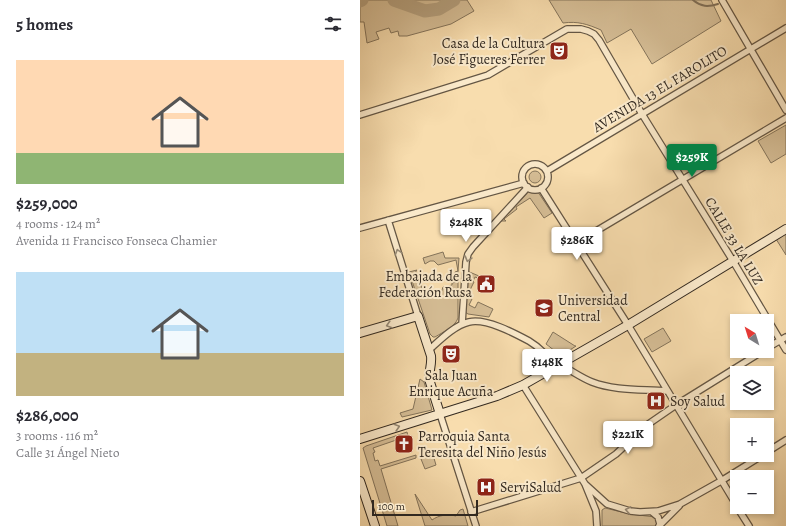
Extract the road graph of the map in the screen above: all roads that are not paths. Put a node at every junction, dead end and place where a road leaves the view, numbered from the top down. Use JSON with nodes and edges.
{"nodes":[{"id":1,"x":722,"y":0,"type":"edge"},
{"id":2,"x":786,"y":28,"type":"edge"},
{"id":3,"x":750,"y":50,"type":"junction"},
{"id":4,"x":786,"y":110,"type":"edge"},
{"id":5,"x":642,"y":114,"type":"junction"},
{"id":6,"x":360,"y":116,"type":"edge"},
{"id":7,"x":786,"y":118,"type":"edge"},
{"id":8,"x":547,"y":171,"type":"junction"},
{"id":9,"x":682,"y":179,"type":"junction"},
{"id":10,"x":526,"y":185,"type":"junction"},
{"id":11,"x":541,"y":188,"type":"junction"},
{"id":12,"x":388,"y":220,"type":"junction"},
{"id":13,"x":360,"y":228,"type":"edge"},
{"id":14,"x":786,"y":229,"type":"edge"},
{"id":15,"x":576,"y":243,"type":"junction"},
{"id":16,"x":733,"y":261,"type":"junction"},
{"id":17,"x":418,"y":316,"type":"junction"},
{"id":18,"x":462,"y":324,"type":"junction"},
{"id":19,"x":628,"y":325,"type":"junction"},
{"id":20,"x":360,"y":333,"type":"edge"},
{"id":21,"x":786,"y":337,"type":"edge"},
{"id":22,"x":780,"y":340,"type":"junction"},
{"id":23,"x":774,"y":344,"type":"edge"},
{"id":24,"x":430,"y":349,"type":"junction"},
{"id":25,"x":786,"y":350,"type":"edge"},
{"id":26,"x":752,"y":358,"type":"edge"},
{"id":27,"x":561,"y":364,"type":"junction"},
{"id":28,"x":524,"y":385,"type":"junction"},
{"id":29,"x":667,"y":391,"type":"junction"},
{"id":30,"x":676,"y":405,"type":"junction"},
{"id":31,"x":440,"y":414,"type":"junction"},
{"id":32,"x":360,"y":439,"type":"edge"},
{"id":33,"x":786,"y":440,"type":"edge"},
{"id":34,"x":774,"y":448,"type":"edge"},
{"id":35,"x":751,"y":462,"type":"edge"},
{"id":36,"x":582,"y":478,"type":"junction"},
{"id":37,"x":721,"y":480,"type":"junction"},
{"id":38,"x":360,"y":481,"type":"edge"},
{"id":39,"x":585,"y":484,"type":"junction"},
{"id":40,"x":730,"y":495,"type":"edge"},
{"id":41,"x":607,"y":504,"type":"junction"},
{"id":42,"x":680,"y":504,"type":"junction"},
{"id":43,"x":596,"y":510,"type":"junction"},
{"id":44,"x":471,"y":512,"type":"junction"},
{"id":45,"x":652,"y":512,"type":"junction"},
{"id":46,"x":741,"y":514,"type":"edge"},
{"id":47,"x":660,"y":525,"type":"edge"},
{"id":48,"x":375,"y":526,"type":"edge"},
{"id":49,"x":476,"y":526,"type":"edge"},
{"id":50,"x":597,"y":526,"type":"edge"},
{"id":51,"x":749,"y":526,"type":"edge"}],
"edges":[{"from":1,"to":3,"type":"street"},
{"from":2,"to":3,"type":"street","name":"AVENIDA 13 EL FAROLITO"},
{"from":3,"to":4,"type":"street"},
{"from":3,"to":5,"type":"street","name":"AVENIDA 13 EL FAROLITO"},
{"from":5,"to":6,"type":"street","name":"CALLE 33 LA LUZ"},
{"from":5,"to":8,"type":"street","name":"AVENIDA 13 EL FAROLITO"},
{"from":5,"to":9,"type":"street","name":"CALLE 33 LA LUZ"},
{"from":7,"to":9,"type":"street"},
{"from":8,"to":10,"type":"street"},
{"from":8,"to":11,"type":"street"},
{"from":9,"to":15,"type":"street"},
{"from":9,"to":16,"type":"street","name":"CALLE 33 LA LUZ"},
{"from":10,"to":11,"type":"street"},
{"from":10,"to":12,"type":"street"},
{"from":10,"to":18,"type":"street","one_way":true},
{"from":11,"to":15,"type":"street"},
{"from":12,"to":13,"type":"street"},
{"from":17,"to":12,"type":"street","one_way":true},
{"from":14,"to":16,"type":"street"},
{"from":15,"to":19,"type":"street"},
{"from":16,"to":19,"type":"street"},
{"from":16,"to":22,"type":"street","name":"CALLE 33 LA LUZ"},
{"from":17,"to":20,"type":"street","one_way":true},
{"from":17,"to":24,"type":"street"},
{"from":18,"to":24,"type":"street"},
{"from":18,"to":27,"type":"street"},
{"from":19,"to":27,"type":"street"},
{"from":19,"to":29,"type":"street"},
{"from":21,"to":22,"type":"street"},
{"from":22,"to":23,"type":"street"},
{"from":22,"to":25,"type":"street","name":"CALLE 33 LA LUZ"},
{"from":24,"to":31,"type":"street"},
{"from":26,"to":30,"type":"street"},
{"from":27,"to":28,"type":"street"},
{"from":27,"to":29,"type":"street"},
{"from":28,"to":31,"type":"street"},
{"from":28,"to":36,"type":"street"},
{"from":29,"to":30,"type":"street"},
{"from":30,"to":36,"type":"street"},
{"from":30,"to":37,"type":"street"},
{"from":32,"to":31,"type":"street","one_way":true},
{"from":31,"to":44,"type":"street"},
{"from":33,"to":34,"type":"street"},
{"from":35,"to":37,"type":"street"},
{"from":36,"to":39,"type":"street"},
{"from":36,"to":44,"type":"street"},
{"from":37,"to":40,"type":"street"},
{"from":37,"to":42,"type":"street"},
{"from":38,"to":48,"type":"street"},
{"from":39,"to":41,"type":"street"},
{"from":39,"to":43,"type":"street"},
{"from":41,"to":43,"type":"street"},
{"from":45,"to":41,"type":"street","one_way":true},
{"from":42,"to":45,"type":"street"},
{"from":42,"to":47,"type":"street"},
{"from":43,"to":50,"type":"street"},
{"from":44,"to":49,"type":"street"},
{"from":45,"to":47,"type":"street"},
{"from":46,"to":51,"type":"street"}]}
